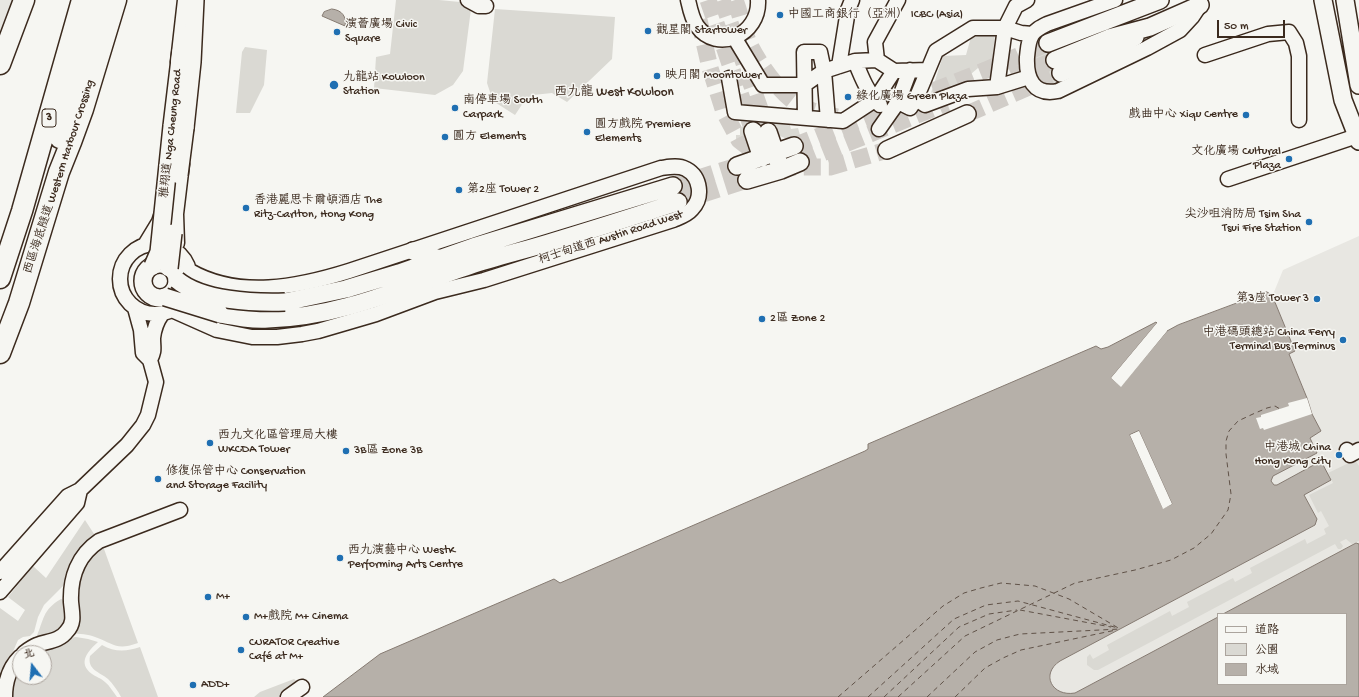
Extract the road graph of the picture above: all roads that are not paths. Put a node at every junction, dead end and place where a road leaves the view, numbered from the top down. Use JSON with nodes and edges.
{"nodes":[{"id":1,"x":24,"y":0,"type":"edge"},
{"id":2,"x":82,"y":0,"type":"edge"},
{"id":3,"x":97,"y":0,"type":"edge"},
{"id":4,"x":116,"y":0,"type":"edge"},
{"id":5,"x":185,"y":0,"type":"edge"},
{"id":6,"x":196,"y":0,"type":"edge"},
{"id":7,"x":200,"y":0,"type":"edge"},
{"id":8,"x":468,"y":0,"type":"edge"},
{"id":9,"x":688,"y":0,"type":"edge"},
{"id":10,"x":758,"y":0,"type":"edge"},
{"id":11,"x":852,"y":0,"type":"edge"},
{"id":12,"x":898,"y":0,"type":"edge"},
{"id":13,"x":1027,"y":0,"type":"edge"},
{"id":14,"x":1115,"y":0,"type":"edge"},
{"id":15,"x":1160,"y":0,"type":"edge"},
{"id":16,"x":1323,"y":0,"type":"edge"},
{"id":17,"x":1345,"y":0,"type":"edge"},
{"id":18,"x":1200,"y":5,"type":"joint"},
{"id":19,"x":486,"y":6,"type":"dead end"},
{"id":20,"x":1005,"y":28,"type":"junction"},
{"id":21,"x":1032,"y":34,"type":"junction"},
{"id":22,"x":734,"y":38,"type":"junction"},
{"id":23,"x":1048,"y":43,"type":"tunnel mouth"},
{"id":24,"x":1205,"y":55,"type":"dead end"},
{"id":25,"x":877,"y":60,"type":"junction"},
{"id":26,"x":855,"y":61,"type":"junction"},
{"id":27,"x":0,"y":64,"type":"edge"},
{"id":28,"x":839,"y":66,"type":"junction"},
{"id":29,"x":1058,"y":66,"type":"tunnel mouth"},
{"id":30,"x":910,"y":70,"type":"junction"},
{"id":31,"x":928,"y":70,"type":"junction"},
{"id":32,"x":824,"y":71,"type":"junction"},
{"id":33,"x":894,"y":71,"type":"junction"},
{"id":34,"x":1029,"y":77,"type":"junction"},
{"id":35,"x":729,"y":78,"type":"dead end"},
{"id":36,"x":804,"y":85,"type":"junction"},
{"id":37,"x":1359,"y":85,"type":"edge"},
{"id":38,"x":997,"y":87,"type":"junction"},
{"id":39,"x":916,"y":99,"type":"junction"},
{"id":40,"x":875,"y":100,"type":"junction"},
{"id":41,"x":898,"y":102,"type":"junction"},
{"id":42,"x":889,"y":114,"type":"junction"},
{"id":43,"x":967,"y":114,"type":"tunnel mouth"},
{"id":44,"x":805,"y":118,"type":"junction"},
{"id":45,"x":828,"y":120,"type":"junction"},
{"id":46,"x":1299,"y":120,"type":"dead end"},
{"id":47,"x":879,"y":128,"type":"dead end"},
{"id":48,"x":760,"y":131,"type":"tunnel mouth"},
{"id":49,"x":1358,"y":139,"type":"edge"},
{"id":50,"x":794,"y":146,"type":"tunnel mouth"},
{"id":51,"x":887,"y":150,"type":"tunnel mouth"},
{"id":52,"x":768,"y":156,"type":"junction"},
{"id":53,"x":800,"y":162,"type":"tunnel mouth"},
{"id":54,"x":737,"y":166,"type":"tunnel mouth"},
{"id":55,"x":781,"y":170,"type":"junction"},
{"id":56,"x":59,"y":172,"type":"junction"},
{"id":57,"x":1228,"y":179,"type":"dead end"},
{"id":58,"x":747,"y":180,"type":"tunnel mouth"},
{"id":59,"x":673,"y":186,"type":"tunnel mouth"},
{"id":60,"x":678,"y":202,"type":"tunnel mouth"},
{"id":61,"x":145,"y":245,"type":"junction"},
{"id":62,"x":178,"y":251,"type":"junction"},
{"id":63,"x":413,"y":251,"type":"junction"},
{"id":64,"x":437,"y":258,"type":"junction"},
{"id":65,"x":470,"y":265,"type":"junction"},
{"id":66,"x":172,"y":271,"type":"junction"},
{"id":67,"x":0,"y":278,"type":"edge"},
{"id":68,"x":435,"y":292,"type":"junction"},
{"id":69,"x":166,"y":307,"type":"junction"},
{"id":70,"x":135,"y":308,"type":"junction"},
{"id":71,"x":286,"y":310,"type":"junction"},
{"id":72,"x":0,"y":352,"type":"edge"},
{"id":73,"x":150,"y":360,"type":"junction"},
{"id":74,"x":80,"y":490,"type":"junction"},
{"id":75,"x":180,"y":510,"type":"dead end"},
{"id":76,"x":0,"y":572,"type":"edge"},
{"id":77,"x":0,"y":592,"type":"edge"},
{"id":78,"x":37,"y":645,"type":"edge"},
{"id":79,"x":12,"y":668,"type":"edge"},
{"id":80,"x":302,"y":687,"type":"dead end"},
{"id":81,"x":5,"y":697,"type":"edge"},
{"id":82,"x":288,"y":697,"type":"edge"}],
"edges":[{"from":1,"to":27,"type":"highway"},
{"from":2,"to":67,"type":"highway","number":"3"},
{"from":3,"to":56,"type":"highway"},
{"from":4,"to":56,"type":"highway","name":"西區海底隧道 Western Harbour Crossing"},
{"from":5,"to":61,"type":"street","name":"雅翔道 Nga Cheung Road"},
{"from":5,"to":66,"type":"main road","name":"雅翔道 Nga Cheung Road","bridge":true},
{"from":6,"to":66,"type":"main road","name":"雅翔道 Nga Cheung Road","bridge":true},
{"from":7,"to":62,"type":"street","name":"雅翔道 Nga Cheung Road"},
{"from":8,"to":19,"type":"street"},
{"from":9,"to":22,"type":"street"},
{"from":10,"to":22,"type":"street"},
{"from":11,"to":28,"type":"street"},
{"from":12,"to":25,"type":"street"},
{"from":13,"to":20,"type":"street"},
{"from":14,"to":21,"type":"street"},
{"from":15,"to":23,"type":"main road"},
{"from":16,"to":49,"type":"main road"},
{"from":17,"to":37,"type":"main road"},
{"from":18,"to":29,"type":"main road"},
{"from":18,"to":34,"type":"street"},
{"from":20,"to":21,"type":"street"},
{"from":20,"to":31,"type":"street"},
{"from":20,"to":38,"type":"street"},
{"from":21,"to":34,"type":"street"},
{"from":22,"to":36,"type":"street"},
{"from":24,"to":46,"type":"street"},
{"from":25,"to":26,"type":"street"},
{"from":25,"to":33,"type":"street"},
{"from":26,"to":28,"type":"street"},
{"from":26,"to":40,"type":"street"},
{"from":28,"to":32,"type":"street"},
{"from":30,"to":31,"type":"street"},
{"from":30,"to":33,"type":"street"},
{"from":30,"to":41,"type":"street"},
{"from":31,"to":39,"type":"street"},
{"from":32,"to":36,"type":"street"},
{"from":32,"to":36,"type":"street"},
{"from":32,"to":45,"type":"street"},
{"from":33,"to":40,"type":"street"},
{"from":34,"to":38,"type":"street"},
{"from":35,"to":44,"type":"street"},
{"from":36,"to":44,"type":"street"},
{"from":38,"to":39,"type":"street"},
{"from":39,"to":41,"type":"street"},
{"from":40,"to":42,"type":"street"},
{"from":40,"to":45,"type":"street"},
{"from":41,"to":42,"type":"street"},
{"from":42,"to":47,"type":"street"},
{"from":43,"to":51,"type":"main road"},
{"from":44,"to":45,"type":"street"},
{"from":48,"to":52,"type":"main road"},
{"from":49,"to":57,"type":"street"},
{"from":50,"to":52,"type":"main road"},
{"from":52,"to":54,"type":"main road"},
{"from":52,"to":55,"type":"main road"},
{"from":53,"to":55,"type":"main road"},
{"from":55,"to":58,"type":"main road"},
{"from":56,"to":72,"type":"highway","name":"西區海底隧道 Western Harbour Crossing"},
{"from":59,"to":64,"type":"main road","name":"柯士甸道西 Austin Road West"},
{"from":60,"to":65,"type":"main road","name":"柯士甸道西 Austin Road West"},
{"from":61,"to":62,"type":"street"},
{"from":61,"to":70,"type":"street"},
{"from":62,"to":66,"type":"street","name":"柯士甸道西 Austin Road West"},
{"from":63,"to":64,"type":"main road"},
{"from":63,"to":66,"type":"street","name":"柯士甸道西 Austin Road West"},
{"from":63,"to":68,"type":"street","name":"柯士甸道西 Austin Road West"},
{"from":64,"to":71,"type":"main road","name":"柯士甸道西 Austin Road West"},
{"from":65,"to":68,"type":"main road"},
{"from":65,"to":71,"type":"main road","name":"柯士甸道西 Austin Road West"},
{"from":66,"to":69,"type":"main road"},
{"from":66,"to":69,"type":"main road","name":"柯士甸道西 Austin Road West"},
{"from":66,"to":71,"type":"main road","name":"柯士甸道西 Austin Road West","bridge":true},
{"from":68,"to":69,"type":"street","name":"柯士甸道西 Austin Road West"},
{"from":69,"to":70,"type":"street","name":"柯士甸道西 Austin Road West"},
{"from":69,"to":71,"type":"main road","name":"柯士甸道西 Austin Road West","bridge":true},
{"from":69,"to":73,"type":"street"},
{"from":70,"to":73,"type":"street"},
{"from":73,"to":74,"type":"street"},
{"from":74,"to":76,"type":"street"},
{"from":74,"to":77,"type":"street"},
{"from":75,"to":78,"type":"street"},
{"from":79,"to":81,"type":"street"},
{"from":80,"to":82,"type":"street"}]}
